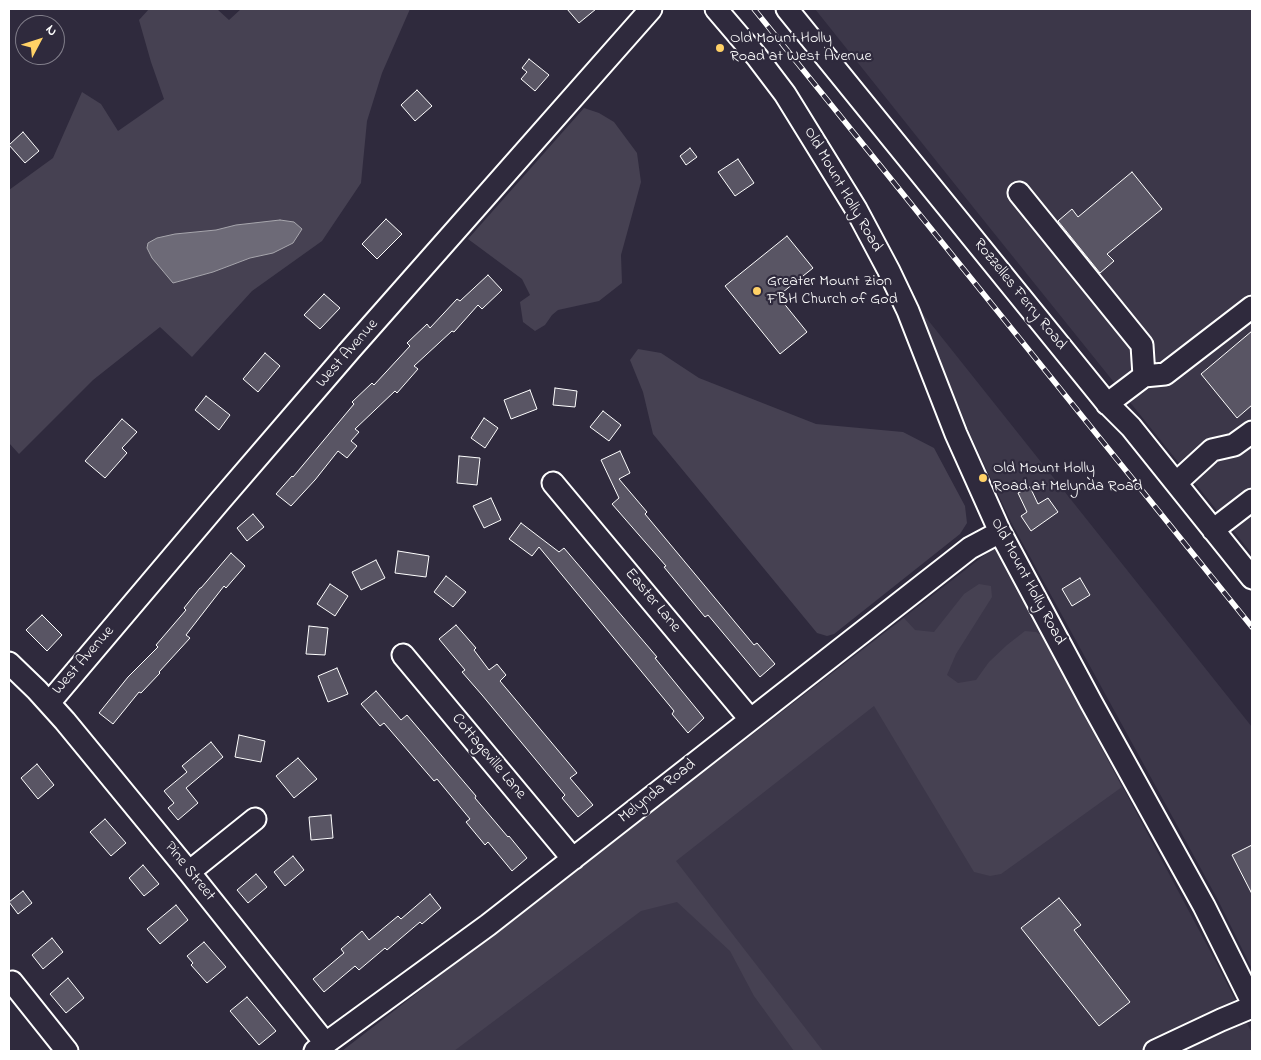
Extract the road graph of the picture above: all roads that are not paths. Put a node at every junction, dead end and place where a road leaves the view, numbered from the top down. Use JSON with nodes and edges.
{"nodes":[{"id":1,"x":651,"y":9,"type":"edge"},
{"id":2,"x":716,"y":9,"type":"edge"},
{"id":3,"x":787,"y":9,"type":"edge"},
{"id":4,"x":1019,"y":193,"type":"dead end"},
{"id":5,"x":1252,"y":307,"type":"edge"},
{"id":6,"x":1144,"y":376,"type":"junction"},
{"id":7,"x":1107,"y":404,"type":"junction"},
{"id":8,"x":1252,"y":432,"type":"edge"},
{"id":9,"x":553,"y":483,"type":"dead end"},
{"id":10,"x":1176,"y":483,"type":"junction"},
{"id":11,"x":1252,"y":500,"type":"edge"},
{"id":12,"x":1213,"y":530,"type":"junction"},
{"id":13,"x":1000,"y":532,"type":"junction"},
{"id":14,"x":1252,"y":578,"type":"edge"},
{"id":15,"x":403,"y":655,"type":"dead end"},
{"id":16,"x":9,"y":663,"type":"edge"},
{"id":17,"x":49,"y":703,"type":"junction"},
{"id":18,"x":750,"y":719,"type":"junction"},
{"id":19,"x":255,"y":819,"type":"dead end"},
{"id":20,"x":573,"y":859,"type":"junction"},
{"id":21,"x":189,"y":872,"type":"junction"},
{"id":22,"x":12,"y":982,"type":"dead end"},
{"id":23,"x":1252,"y":1002,"type":"edge"},
{"id":24,"x":1252,"y":1007,"type":"edge"},
{"id":25,"x":320,"y":1047,"type":"edge"},
{"id":26,"x":67,"y":1051,"type":"edge"},
{"id":27,"x":1155,"y":1051,"type":"edge"}],
"edges":[{"from":1,"to":17,"type":"street","name":"West Avenue"},
{"from":2,"to":13,"type":"street","name":"Old Mount Holly Road"},
{"from":3,"to":7,"type":"street","name":"Rozzelles Ferry Road"},
{"from":4,"to":6,"type":"street"},
{"from":5,"to":6,"type":"street"},
{"from":6,"to":7,"type":"street"},
{"from":7,"to":10,"type":"street","name":"Rozzelles Ferry Road"},
{"from":8,"to":10,"type":"street"},
{"from":9,"to":18,"type":"street","name":"Easter Lane"},
{"from":10,"to":12,"type":"street","name":"Rozzelles Ferry Road"},
{"from":11,"to":12,"type":"street"},
{"from":12,"to":14,"type":"street","name":"Rozzelles Ferry Road"},
{"from":13,"to":18,"type":"street","name":"Melynda Road"},
{"from":13,"to":23,"type":"street","name":"Old Mount Holly Road"},
{"from":15,"to":20,"type":"street","name":"Cottageville Lane"},
{"from":16,"to":17,"type":"street","name":"Pine Street"},
{"from":17,"to":21,"type":"street","name":"Pine Street"},
{"from":18,"to":20,"type":"street","name":"Melynda Road"},
{"from":19,"to":21,"type":"street"},
{"from":20,"to":25,"type":"street","name":"Melynda Road"},
{"from":21,"to":25,"type":"street","name":"Pine Street"},
{"from":22,"to":26,"type":"street"},
{"from":24,"to":27,"type":"street"}]}
